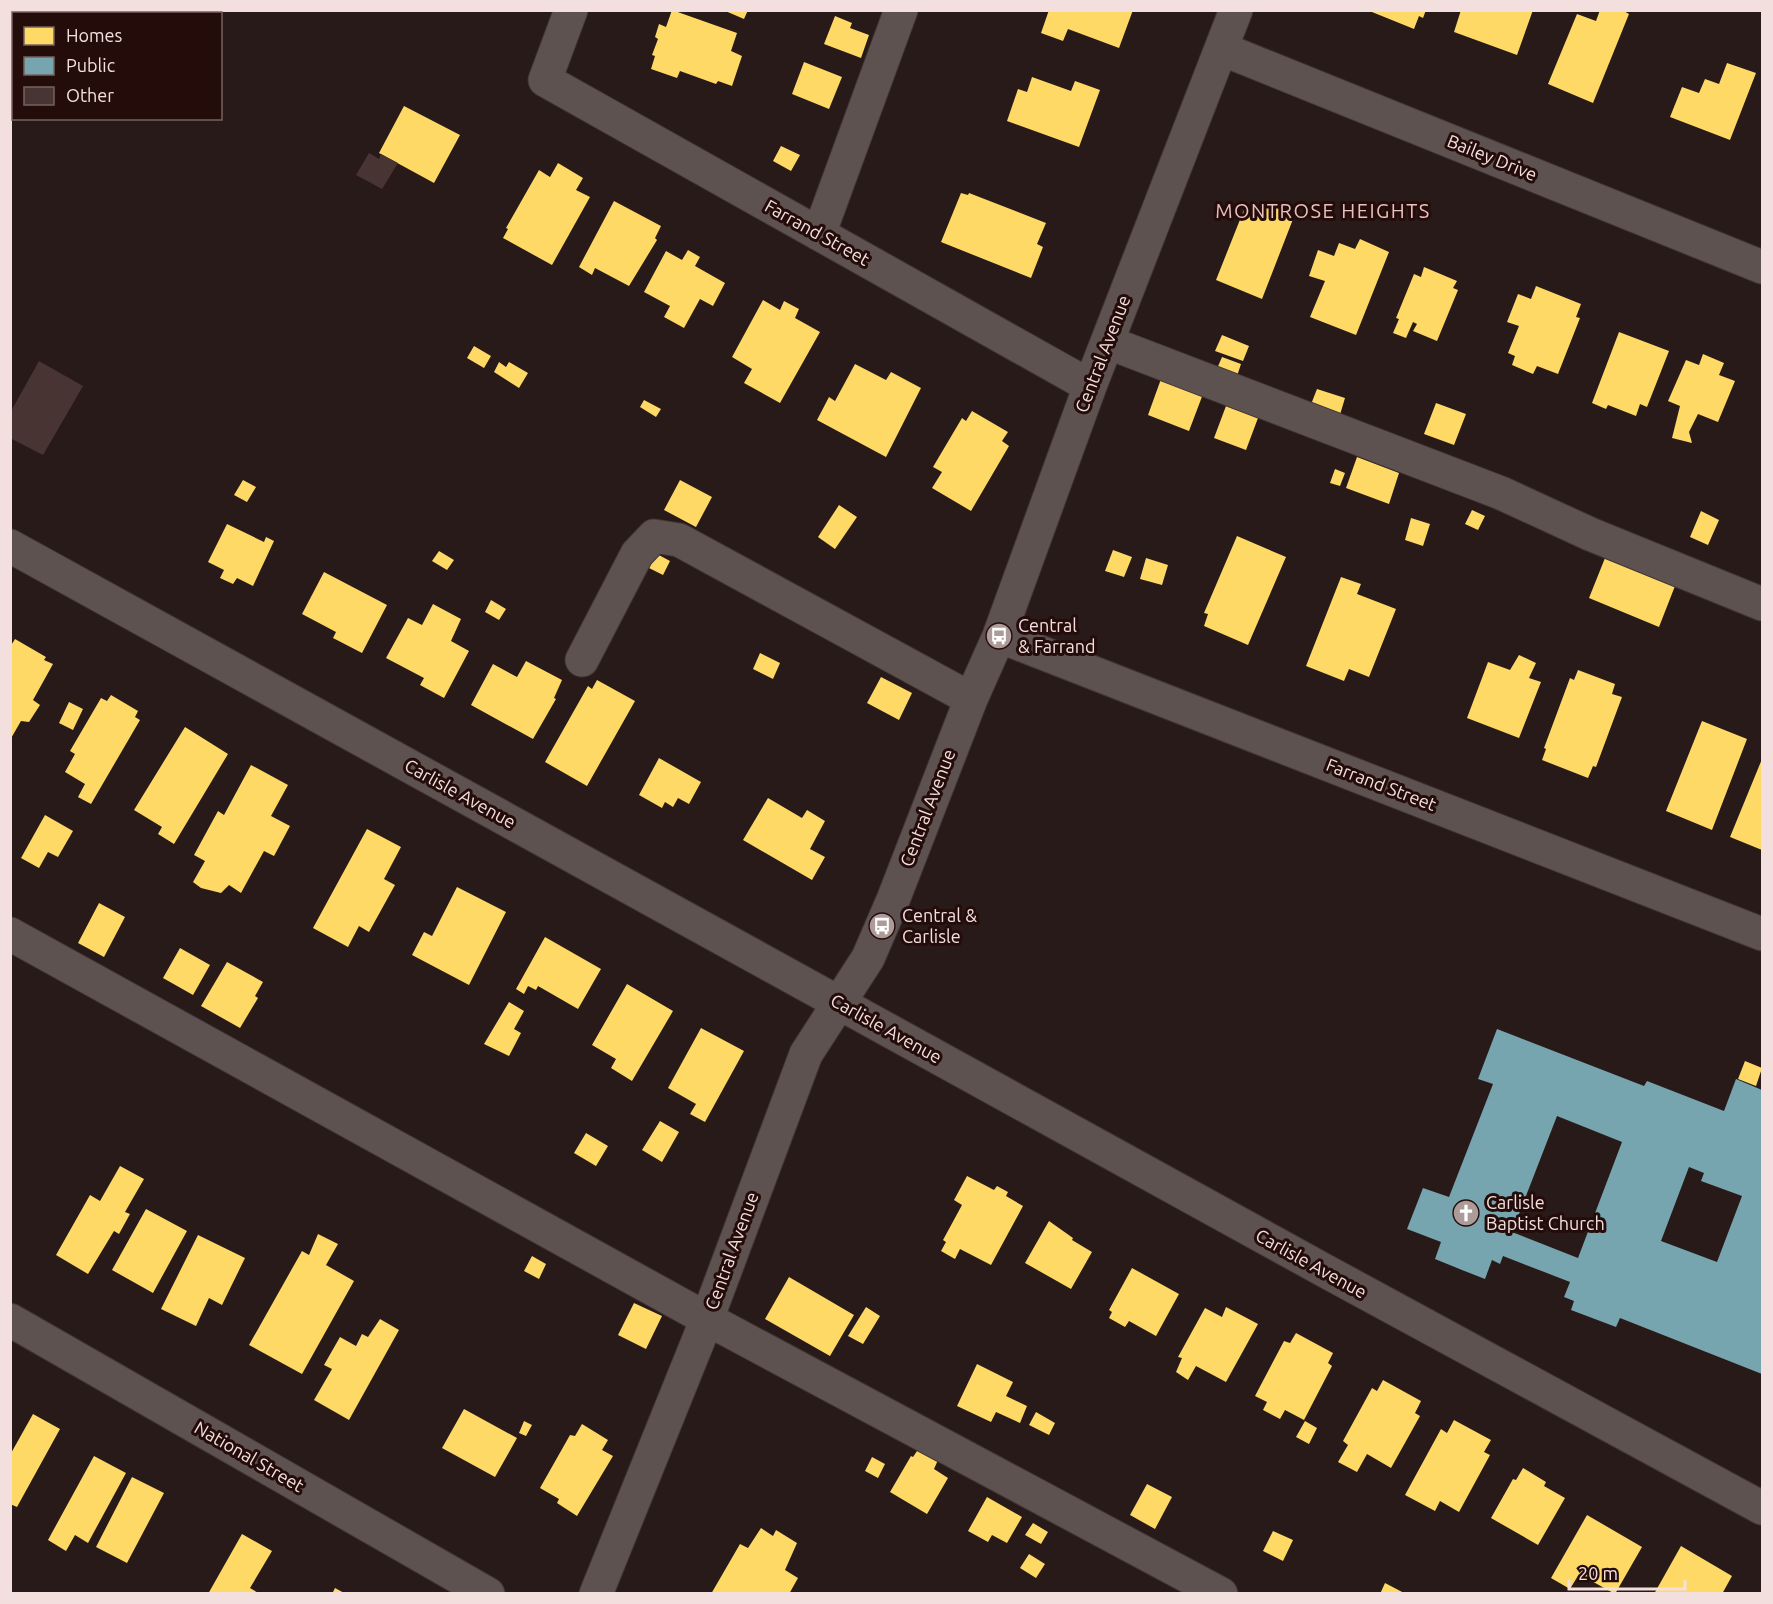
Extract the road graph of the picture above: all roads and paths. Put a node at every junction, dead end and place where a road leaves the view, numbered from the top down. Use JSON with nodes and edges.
{"nodes":[{"id":1,"x":571,"y":10,"type":"edge"},
{"id":2,"x":901,"y":10,"type":"edge"},
{"id":3,"x":1236,"y":10,"type":"edge"},
{"id":4,"x":1222,"y":49,"type":"junction"},
{"id":5,"x":819,"y":234,"type":"junction"},
{"id":6,"x":1762,"y":267,"type":"edge"},
{"id":7,"x":1107,"y":342,"type":"junction"},
{"id":8,"x":1090,"y":386,"type":"junction"},
{"id":9,"x":10,"y":546,"type":"edge"},
{"id":10,"x":1762,"y":604,"type":"edge"},
{"id":11,"x":999,"y":636,"type":"junction"},
{"id":12,"x":582,"y":660,"type":"dead end"},
{"id":13,"x":970,"y":699,"type":"junction"},
{"id":14,"x":10,"y":934,"type":"edge"},
{"id":15,"x":1762,"y":934,"type":"edge"},
{"id":16,"x":839,"y":1002,"type":"junction"},
{"id":17,"x":707,"y":1319,"type":"junction"},
{"id":18,"x":10,"y":1320,"type":"edge"},
{"id":19,"x":1762,"y":1508,"type":"edge"},
{"id":20,"x":488,"y":1593,"type":"edge"},
{"id":21,"x":596,"y":1593,"type":"edge"},
{"id":22,"x":1221,"y":1593,"type":"edge"}],
"edges":[{"from":1,"to":5,"type":"street","name":"Farrand Street"},
{"from":2,"to":5,"type":"street"},
{"from":3,"to":4,"type":"street","name":"Central Avenue"},
{"from":4,"to":6,"type":"street","name":"Bailey Drive"},
{"from":4,"to":7,"type":"street","name":"Central Avenue"},
{"from":5,"to":8,"type":"street","name":"Farrand Street"},
{"from":7,"to":8,"type":"street","name":"Central Avenue"},
{"from":7,"to":10,"type":"street"},
{"from":8,"to":11,"type":"street","name":"Central Avenue"},
{"from":9,"to":16,"type":"street","name":"Carlisle Avenue"},
{"from":11,"to":13,"type":"street","name":"Central Avenue"},
{"from":11,"to":15,"type":"street","name":"Farrand Street"},
{"from":12,"to":13,"type":"street"},
{"from":13,"to":16,"type":"street","name":"Central Avenue"},
{"from":14,"to":17,"type":"street"},
{"from":16,"to":17,"type":"street","name":"Central Avenue"},
{"from":16,"to":19,"type":"street","name":"Carlisle Avenue"},
{"from":17,"to":21,"type":"street","name":"Central Avenue"},
{"from":17,"to":22,"type":"street"},
{"from":18,"to":20,"type":"street","name":"National Street"}]}
